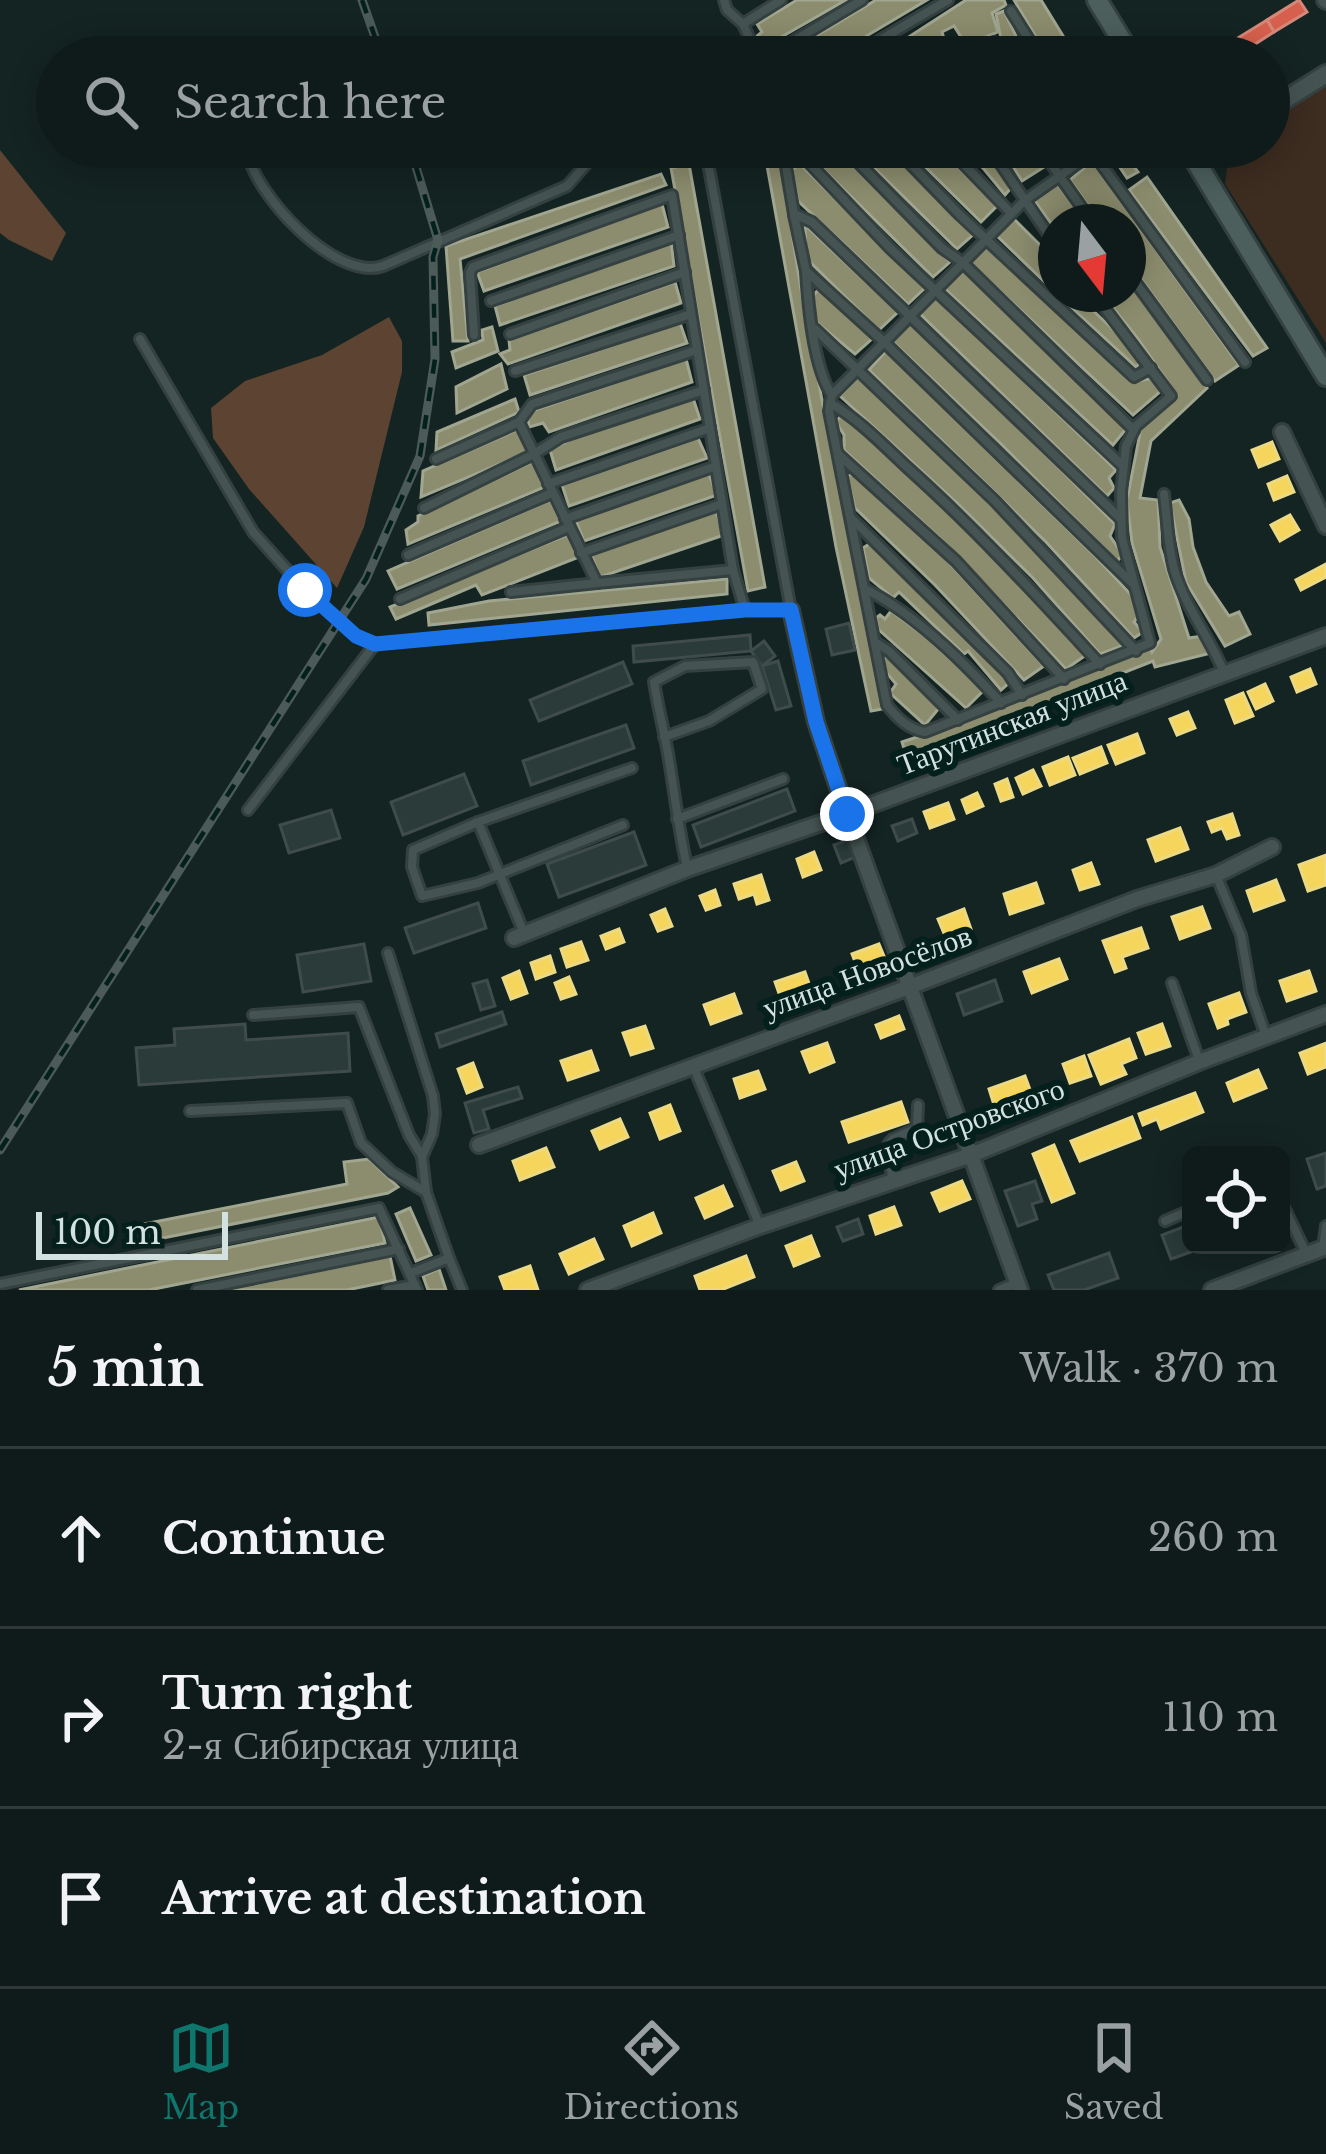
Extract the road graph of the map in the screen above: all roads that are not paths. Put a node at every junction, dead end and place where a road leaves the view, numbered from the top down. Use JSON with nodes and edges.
{"nodes":[{"id":1,"x":724,"y":0,"type":"edge"},
{"id":2,"x":862,"y":0,"type":"edge"},
{"id":3,"x":948,"y":0,"type":"edge"},
{"id":4,"x":1097,"y":0,"type":"edge"},
{"id":5,"x":776,"y":2,"type":"edge"},
{"id":6,"x":1011,"y":11,"type":"dead end"},
{"id":7,"x":743,"y":24,"type":"junction"},
{"id":8,"x":748,"y":36,"type":"edge"},
{"id":9,"x":802,"y":36,"type":"edge"},
{"id":10,"x":886,"y":36,"type":"edge"},
{"id":11,"x":1027,"y":36,"type":"edge"},
{"id":12,"x":1119,"y":36,"type":"edge"},
{"id":13,"x":1326,"y":74,"type":"edge"},
{"id":14,"x":1290,"y":97,"type":"edge"},
{"id":15,"x":251,"y":168,"type":"edge"},
{"id":16,"x":583,"y":168,"type":"edge"},
{"id":17,"x":709,"y":168,"type":"edge"},
{"id":18,"x":786,"y":168,"type":"edge"},
{"id":19,"x":812,"y":168,"type":"edge"},
{"id":20,"x":864,"y":168,"type":"edge"},
{"id":21,"x":915,"y":168,"type":"edge"},
{"id":22,"x":967,"y":168,"type":"edge"},
{"id":23,"x":1003,"y":168,"type":"edge"},
{"id":24,"x":1053,"y":168,"type":"edge"},
{"id":25,"x":1070,"y":168,"type":"edge"},
{"id":26,"x":1110,"y":168,"type":"edge"},
{"id":27,"x":1207,"y":168,"type":"edge"},
{"id":28,"x":1058,"y":176,"type":"junction"},
{"id":29,"x":1024,"y":200,"type":"junction"},
{"id":30,"x":1079,"y":204,"type":"edge"},
{"id":31,"x":1011,"y":213,"type":"junction"},
{"id":32,"x":794,"y":214,"type":"junction"},
{"id":33,"x":1038,"y":220,"type":"edge"},
{"id":34,"x":679,"y":235,"type":"junction"},
{"id":35,"x":987,"y":237,"type":"junction"},
{"id":36,"x":962,"y":262,"type":"junction"},
{"id":37,"x":806,"y":271,"type":"junction"},
{"id":38,"x":685,"y":272,"type":"junction"},
{"id":39,"x":936,"y":289,"type":"junction"},
{"id":40,"x":1146,"y":297,"type":"edge"},
{"id":41,"x":490,"y":301,"type":"dead end"},
{"id":42,"x":1108,"y":312,"type":"edge"},
{"id":43,"x":692,"y":314,"type":"junction"},
{"id":44,"x":909,"y":317,"type":"junction"},
{"id":45,"x":812,"y":326,"type":"junction"},
{"id":46,"x":511,"y":334,"type":"dead end"},
{"id":47,"x":474,"y":335,"type":"dead end"},
{"id":48,"x":140,"y":339,"type":"dead end"},
{"id":49,"x":884,"y":342,"type":"junction"},
{"id":50,"x":697,"y":350,"type":"junction"},
{"id":51,"x":1245,"y":362,"type":"dead end"},
{"id":52,"x":858,"y":368,"type":"junction"},
{"id":53,"x":1151,"y":368,"type":"junction"},
{"id":54,"x":515,"y":371,"type":"dead end"},
{"id":55,"x":1326,"y":376,"type":"edge"},
{"id":56,"x":1207,"y":380,"type":"dead end"},
{"id":57,"x":704,"y":390,"type":"junction"},
{"id":58,"x":831,"y":399,"type":"junction"},
{"id":59,"x":519,"y":422,"type":"junction"},
{"id":60,"x":710,"y":428,"type":"junction"},
{"id":61,"x":1134,"y":430,"type":"junction"},
{"id":62,"x":1282,"y":432,"type":"dead end"},
{"id":63,"x":837,"y":453,"type":"junction"},
{"id":64,"x":534,"y":454,"type":"junction"},
{"id":65,"x":436,"y":459,"type":"dead end"},
{"id":66,"x":716,"y":466,"type":"junction"},
{"id":67,"x":1124,"y":467,"type":"junction"},
{"id":68,"x":550,"y":489,"type":"junction"},
{"id":69,"x":1164,"y":494,"type":"dead end"},
{"id":70,"x":722,"y":504,"type":"junction"},
{"id":71,"x":424,"y":508,"type":"dead end"},
{"id":72,"x":850,"y":517,"type":"junction"},
{"id":73,"x":1121,"y":519,"type":"junction"},
{"id":74,"x":567,"y":523,"type":"junction"},
{"id":75,"x":1326,"y":526,"type":"edge"},
{"id":76,"x":580,"y":553,"type":"junction"},
{"id":77,"x":408,"y":555,"type":"dead end"},
{"id":78,"x":733,"y":570,"type":"junction"},
{"id":79,"x":597,"y":583,"type":"junction"},
{"id":80,"x":1134,"y":585,"type":"junction"},
{"id":81,"x":864,"y":588,"type":"junction"},
{"id":82,"x":511,"y":592,"type":"dead end"},
{"id":83,"x":400,"y":599,"type":"dead end"},
{"id":84,"x":745,"y":610,"type":"junction"},
{"id":85,"x":791,"y":610,"type":"junction"},
{"id":86,"x":1326,"y":635,"type":"edge"},
{"id":87,"x":874,"y":642,"type":"junction"},
{"id":88,"x":375,"y":644,"type":"junction"},
{"id":89,"x":1136,"y":651,"type":"junction"},
{"id":90,"x":1101,"y":664,"type":"junction"},
{"id":91,"x":1224,"y":672,"type":"junction"},
{"id":92,"x":1064,"y":679,"type":"junction"},
{"id":93,"x":1022,"y":695,"type":"junction"},
{"id":94,"x":1001,"y":703,"type":"junction"},
{"id":95,"x":958,"y":720,"type":"junction"},
{"id":96,"x":664,"y":737,"type":"junction"},
{"id":97,"x":632,"y":767,"type":"dead end"},
{"id":98,"x":783,"y":779,"type":"dead end"},
{"id":99,"x":248,"y":810,"type":"dead end"},
{"id":100,"x":847,"y":814,"type":"junction"},
{"id":101,"x":677,"y":819,"type":"junction"},
{"id":102,"x":478,"y":822,"type":"junction"},
{"id":103,"x":623,"y":825,"type":"dead end"},
{"id":104,"x":1271,"y":847,"type":"dead end"},
{"id":105,"x":687,"y":869,"type":"junction"},
{"id":106,"x":500,"y":873,"type":"junction"},
{"id":107,"x":1216,"y":874,"type":"junction"},
{"id":108,"x":520,"y":936,"type":"joint"},
{"id":109,"x":388,"y":953,"type":"dead end"},
{"id":110,"x":1172,"y":983,"type":"dead end"},
{"id":111,"x":909,"y":987,"type":"junction"},
{"id":112,"x":1326,"y":1014,"type":"edge"},
{"id":113,"x":253,"y":1015,"type":"dead end"},
{"id":114,"x":1266,"y":1037,"type":"junction"},
{"id":115,"x":1199,"y":1062,"type":"junction"},
{"id":116,"x":693,"y":1065,"type":"junction"},
{"id":117,"x":918,"y":1105,"type":"dead end"},
{"id":118,"x":190,"y":1111,"type":"dead end"},
{"id":119,"x":478,"y":1145,"type":"dead end"},
{"id":120,"x":971,"y":1155,"type":"junction"},
{"id":121,"x":422,"y":1157,"type":"junction"},
{"id":122,"x":892,"y":1180,"type":"junction"},
{"id":123,"x":425,"y":1192,"type":"junction"},
{"id":124,"x":1182,"y":1214,"type":"edge"},
{"id":125,"x":1290,"y":1220,"type":"edge"},
{"id":126,"x":1165,"y":1221,"type":"dead end"},
{"id":127,"x":760,"y":1226,"type":"junction"},
{"id":128,"x":1326,"y":1226,"type":"edge"},
{"id":129,"x":1324,"y":1248,"type":"edge"},
{"id":130,"x":398,"y":1249,"type":"junction"},
{"id":131,"x":1306,"y":1254,"type":"junction"},
{"id":132,"x":449,"y":1258,"type":"junction"},
{"id":133,"x":411,"y":1273,"type":"junction"},
{"id":134,"x":0,"y":1284,"type":"edge"},
{"id":135,"x":1246,"y":1284,"type":"edge"},
{"id":136,"x":1018,"y":1286,"type":"edge"},
{"id":137,"x":416,"y":1287,"type":"edge"},
{"id":138,"x":197,"y":1290,"type":"edge"},
{"id":139,"x":388,"y":1290,"type":"edge"},
{"id":140,"x":462,"y":1290,"type":"edge"},
{"id":141,"x":588,"y":1290,"type":"edge"},
{"id":142,"x":999,"y":1290,"type":"edge"},
{"id":143,"x":1212,"y":1290,"type":"edge"}],
"edges":[{"from":1,"to":7,"type":"lane"},
{"from":2,"to":9,"type":"lane"},
{"from":3,"to":10,"type":"lane"},
{"from":4,"to":12,"type":"main road"},
{"from":5,"to":7,"type":"lane"},
{"from":6,"to":11,"type":"lane"},
{"from":7,"to":8,"type":"lane"},
{"from":13,"to":14,"type":"street"},
{"from":15,"to":16,"type":"lane"},
{"from":17,"to":85,"type":"lane"},
{"from":18,"to":32,"type":"lane"},
{"from":19,"to":39,"type":"lane"},
{"from":20,"to":36,"type":"lane"},
{"from":21,"to":35,"type":"lane"},
{"from":22,"to":31,"type":"lane"},
{"from":23,"to":29,"type":"lane"},
{"from":24,"to":28,"type":"lane"},
{"from":25,"to":28,"type":"lane"},
{"from":26,"to":51,"type":"lane"},
{"from":27,"to":55,"type":"main road"},
{"from":28,"to":29,"type":"lane"},
{"from":28,"to":30,"type":"lane"},
{"from":29,"to":31,"type":"lane"},
{"from":29,"to":33,"type":"lane"},
{"from":31,"to":35,"type":"lane"},
{"from":32,"to":37,"type":"lane"},
{"from":32,"to":44,"type":"lane"},
{"from":34,"to":38,"type":"lane"},
{"from":34,"to":41,"type":"lane"},
{"from":34,"to":47,"type":"lane"},
{"from":35,"to":36,"type":"lane"},
{"from":35,"to":53,"type":"lane"},
{"from":36,"to":39,"type":"lane"},
{"from":36,"to":61,"type":"lane"},
{"from":37,"to":45,"type":"lane"},
{"from":37,"to":49,"type":"lane"},
{"from":38,"to":43,"type":"lane"},
{"from":38,"to":46,"type":"lane"},
{"from":39,"to":44,"type":"lane"},
{"from":39,"to":67,"type":"lane"},
{"from":40,"to":56,"type":"lane"},
{"from":42,"to":53,"type":"lane"},
{"from":43,"to":50,"type":"lane"},
{"from":43,"to":54,"type":"lane"},
{"from":44,"to":49,"type":"lane"},
{"from":44,"to":73,"type":"lane"},
{"from":45,"to":52,"type":"lane"},
{"from":45,"to":58,"type":"lane"},
{"from":48,"to":88,"type":"lane"},
{"from":49,"to":52,"type":"lane"},
{"from":49,"to":80,"type":"lane"},
{"from":50,"to":57,"type":"lane"},
{"from":50,"to":59,"type":"lane"},
{"from":52,"to":58,"type":"lane"},
{"from":52,"to":89,"type":"lane"},
{"from":53,"to":61,"type":"lane"},
{"from":57,"to":60,"type":"lane"},
{"from":57,"to":64,"type":"lane"},
{"from":58,"to":63,"type":"lane"},
{"from":58,"to":90,"type":"lane"},
{"from":59,"to":64,"type":"lane"},
{"from":59,"to":65,"type":"lane"},
{"from":60,"to":66,"type":"lane"},
{"from":60,"to":68,"type":"lane"},
{"from":61,"to":67,"type":"lane"},
{"from":62,"to":75,"type":"street"},
{"from":63,"to":72,"type":"lane"},
{"from":63,"to":92,"type":"lane"},
{"from":64,"to":68,"type":"lane"},
{"from":64,"to":71,"type":"lane"},
{"from":66,"to":70,"type":"lane"},
{"from":66,"to":74,"type":"lane"},
{"from":67,"to":73,"type":"lane"},
{"from":68,"to":74,"type":"lane"},
{"from":68,"to":77,"type":"lane"},
{"from":69,"to":91,"type":"lane"},
{"from":70,"to":76,"type":"lane"},
{"from":70,"to":78,"type":"lane"},
{"from":72,"to":81,"type":"lane"},
{"from":72,"to":93,"type":"lane"},
{"from":73,"to":80,"type":"lane"},
{"from":74,"to":76,"type":"lane"},
{"from":74,"to":83,"type":"lane"},
{"from":76,"to":79,"type":"lane"},
{"from":78,"to":79,"type":"lane"},
{"from":78,"to":84,"type":"lane"},
{"from":79,"to":82,"type":"lane"},
{"from":80,"to":89,"type":"lane"},
{"from":81,"to":87,"type":"lane"},
{"from":81,"to":94,"type":"lane"},
{"from":84,"to":85,"type":"lane"},
{"from":84,"to":88,"type":"lane"},
{"from":85,"to":100,"type":"street"},
{"from":86,"to":91,"type":"street","name":"Тарутинская улица"},
{"from":87,"to":95,"type":"lane"},
{"from":87,"to":95,"type":"lane"},
{"from":88,"to":99,"type":"lane"},
{"from":89,"to":90,"type":"lane"},
{"from":90,"to":92,"type":"lane"},
{"from":91,"to":100,"type":"street","name":"Тарутинская улица"},
{"from":92,"to":93,"type":"lane"},
{"from":93,"to":94,"type":"lane"},
{"from":94,"to":95,"type":"lane"},
{"from":96,"to":96,"type":"lane"},
{"from":96,"to":101,"type":"lane"},
{"from":97,"to":102,"type":"lane"},
{"from":98,"to":101,"type":"lane"},
{"from":100,"to":105,"type":"street","name":"Тарутинская улица"},
{"from":100,"to":111,"type":"street"},
{"from":101,"to":105,"type":"lane"},
{"from":102,"to":106,"type":"lane"},
{"from":102,"to":106,"type":"lane"},
{"from":103,"to":106,"type":"lane"},
{"from":104,"to":107,"type":"street","name":"улица Новосёлов"},
{"from":105,"to":108,"type":"street","name":"Тарутинская улица"},
{"from":106,"to":108,"type":"lane"},
{"from":107,"to":111,"type":"street","name":"улица Новосёлов"},
{"from":107,"to":114,"type":"lane"},
{"from":109,"to":121,"type":"lane"},
{"from":110,"to":115,"type":"lane"},
{"from":111,"to":116,"type":"street","name":"улица Новосёлов"},
{"from":111,"to":120,"type":"street"},
{"from":112,"to":114,"type":"street","name":"улица Островского"},
{"from":113,"to":121,"type":"lane"},
{"from":114,"to":115,"type":"street","name":"улица Островского"},
{"from":115,"to":120,"type":"street","name":"улица Островского"},
{"from":116,"to":119,"type":"street","name":"улица Новосёлов"},
{"from":116,"to":127,"type":"lane"},
{"from":117,"to":122,"type":"lane"},
{"from":118,"to":123,"type":"lane"},
{"from":120,"to":122,"type":"street","name":"улица Островского"},
{"from":120,"to":136,"type":"street"},
{"from":121,"to":123,"type":"lane"},
{"from":122,"to":127,"type":"street","name":"улица Островского"},
{"from":123,"to":132,"type":"lane"},
{"from":124,"to":126,"type":"lane"},
{"from":125,"to":131,"type":"lane"},
{"from":127,"to":141,"type":"street","name":"улица Островского"},
{"from":128,"to":129,"type":"lane"},
{"from":129,"to":131,"type":"street"},
{"from":130,"to":133,"type":"lane"},
{"from":130,"to":134,"type":"lane"},
{"from":130,"to":138,"type":"lane"},
{"from":131,"to":135,"type":"street"},
{"from":132,"to":133,"type":"lane"},
{"from":132,"to":140,"type":"lane"},
{"from":133,"to":137,"type":"lane"},
{"from":135,"to":143,"type":"street"},
{"from":136,"to":142,"type":"lane"},
{"from":137,"to":139,"type":"lane"}]}
